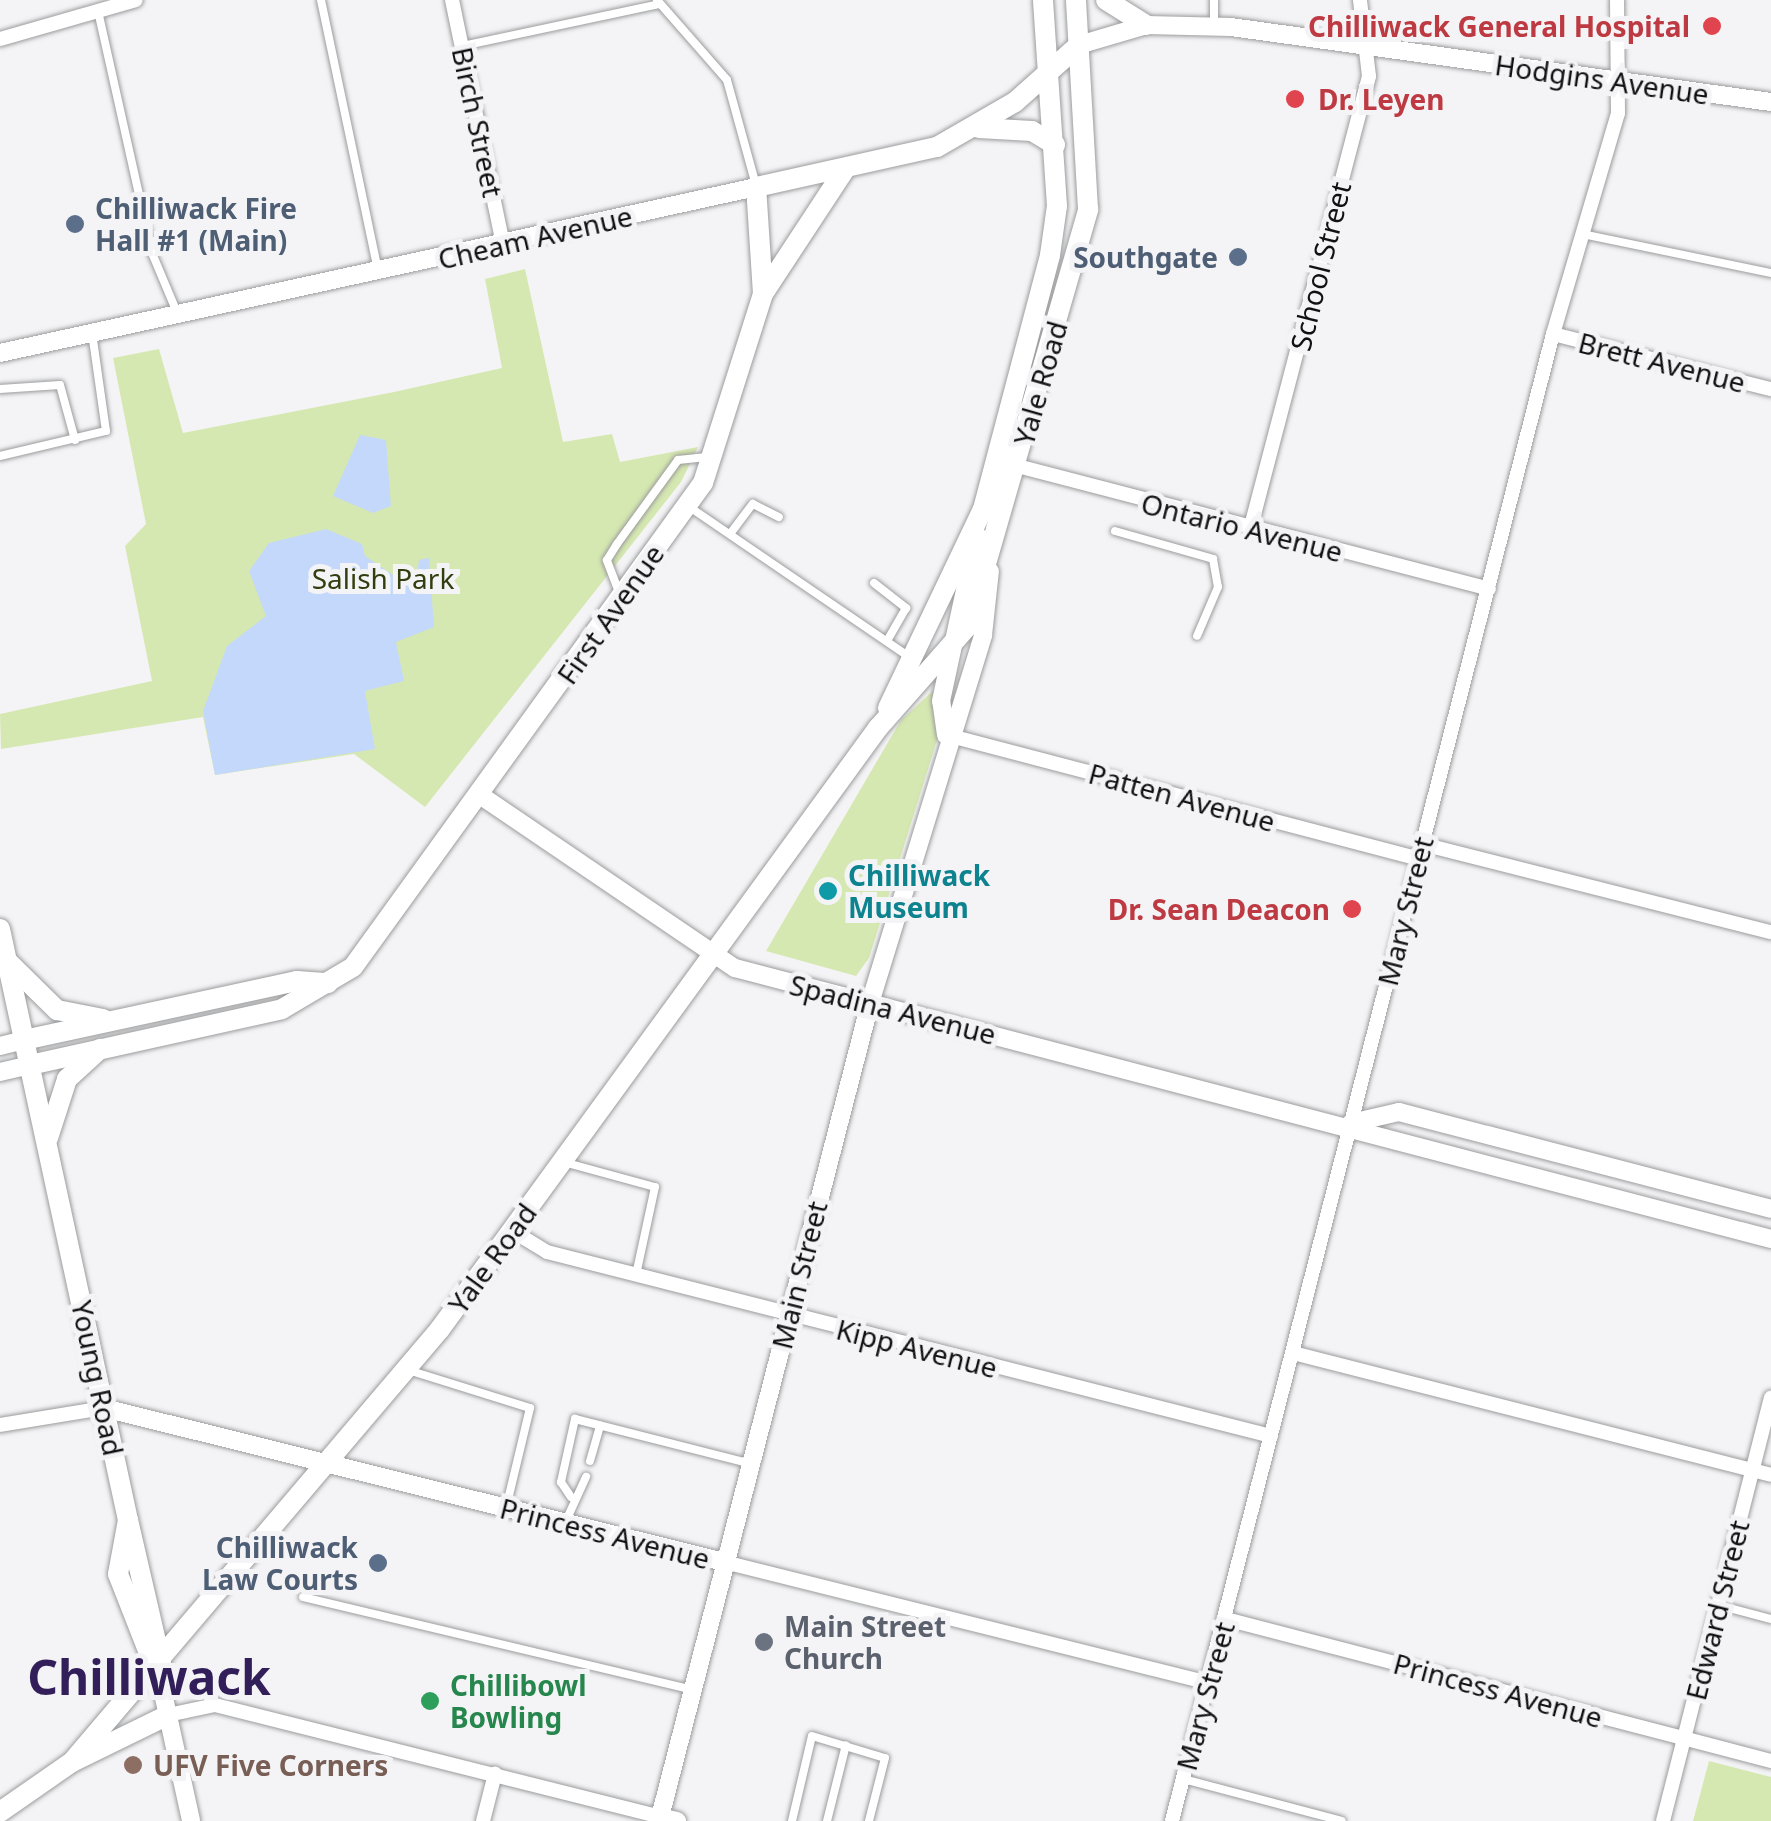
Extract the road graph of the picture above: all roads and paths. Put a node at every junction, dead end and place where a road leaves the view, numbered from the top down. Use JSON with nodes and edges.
{"nodes":[{"id":1,"x":136,"y":0,"type":"edge"},
{"id":2,"x":321,"y":0,"type":"edge"},
{"id":3,"x":452,"y":0,"type":"edge"},
{"id":4,"x":1044,"y":0,"type":"edge"},
{"id":5,"x":1076,"y":0,"type":"edge"},
{"id":6,"x":1106,"y":0,"type":"edge"},
{"id":7,"x":1214,"y":0,"type":"edge"},
{"id":8,"x":1360,"y":0,"type":"edge"},
{"id":9,"x":1617,"y":0,"type":"edge"},
{"id":10,"x":658,"y":2,"type":"edge"},
{"id":11,"x":98,"y":11,"type":"junction"},
{"id":12,"x":1146,"y":25,"type":"junction"},
{"id":13,"x":1214,"y":26,"type":"junction"},
{"id":14,"x":0,"y":39,"type":"edge"},
{"id":15,"x":1367,"y":44,"type":"junction"},
{"id":16,"x":462,"y":46,"type":"junction"},
{"id":17,"x":1079,"y":46,"type":"junction"},
{"id":18,"x":1048,"y":73,"type":"junction"},
{"id":19,"x":1621,"y":83,"type":"junction"},
{"id":20,"x":1771,"y":102,"type":"edge"},
{"id":21,"x":977,"y":128,"type":"junction"},
{"id":22,"x":1055,"y":146,"type":"junction"},
{"id":23,"x":845,"y":169,"type":"junction"},
{"id":24,"x":756,"y":187,"type":"junction"},
{"id":25,"x":1580,"y":233,"type":"junction"},
{"id":26,"x":503,"y":245,"type":"junction"},
{"id":27,"x":378,"y":272,"type":"junction"},
{"id":28,"x":1771,"y":273,"type":"edge"},
{"id":29,"x":762,"y":294,"type":"junction"},
{"id":30,"x":178,"y":315,"type":"junction"},
{"id":31,"x":92,"y":333,"type":"junction"},
{"id":32,"x":1553,"y":334,"type":"junction"},
{"id":33,"x":0,"y":353,"type":"edge"},
{"id":34,"x":0,"y":389,"type":"edge"},
{"id":35,"x":1771,"y":390,"type":"edge"},
{"id":36,"x":75,"y":440,"type":"junction"},
{"id":37,"x":0,"y":456,"type":"edge"},
{"id":38,"x":716,"y":456,"type":"junction"},
{"id":39,"x":1006,"y":463,"type":"junction"},
{"id":40,"x":687,"y":505,"type":"junction"},
{"id":41,"x":983,"y":508,"type":"junction"},
{"id":42,"x":779,"y":517,"type":"dead end"},
{"id":43,"x":1250,"y":530,"type":"junction"},
{"id":44,"x":1115,"y":531,"type":"dead end"},
{"id":45,"x":730,"y":534,"type":"junction"},
{"id":46,"x":990,"y":571,"type":"junction"},
{"id":47,"x":874,"y":583,"type":"dead end"},
{"id":48,"x":1489,"y":588,"type":"junction"},
{"id":49,"x":622,"y":598,"type":"junction"},
{"id":50,"x":1197,"y":636,"type":"dead end"},
{"id":51,"x":887,"y":642,"type":"junction"},
{"id":52,"x":949,"y":656,"type":"junction"},
{"id":53,"x":912,"y":658,"type":"junction"},
{"id":54,"x":878,"y":728,"type":"junction"},
{"id":55,"x":946,"y":735,"type":"junction"},
{"id":56,"x":480,"y":795,"type":"junction"},
{"id":57,"x":1420,"y":852,"type":"junction"},
{"id":58,"x":0,"y":929,"type":"edge"},
{"id":59,"x":1771,"y":932,"type":"edge"},
{"id":60,"x":714,"y":960,"type":"junction"},
{"id":61,"x":7,"y":962,"type":"junction"},
{"id":62,"x":328,"y":983,"type":"junction"},
{"id":63,"x":870,"y":1003,"type":"junction"},
{"id":64,"x":120,"y":1021,"type":"junction"},
{"id":65,"x":24,"y":1040,"type":"junction"},
{"id":66,"x":0,"y":1046,"type":"edge"},
{"id":67,"x":102,"y":1048,"type":"junction"},
{"id":68,"x":30,"y":1065,"type":"junction"},
{"id":69,"x":0,"y":1072,"type":"edge"},
{"id":70,"x":1351,"y":1123,"type":"junction"},
{"id":71,"x":47,"y":1144,"type":"junction"},
{"id":72,"x":562,"y":1162,"type":"junction"},
{"id":73,"x":1771,"y":1209,"type":"edge"},
{"id":74,"x":511,"y":1230,"type":"junction"},
{"id":75,"x":1771,"y":1238,"type":"edge"},
{"id":76,"x":636,"y":1275,"type":"junction"},
{"id":77,"x":788,"y":1315,"type":"junction"},
{"id":78,"x":1293,"y":1353,"type":"junction"},
{"id":79,"x":406,"y":1369,"type":"junction"},
{"id":80,"x":1771,"y":1398,"type":"edge"},
{"id":81,"x":104,"y":1408,"type":"junction"},
{"id":82,"x":0,"y":1425,"type":"edge"},
{"id":83,"x":600,"y":1425,"type":"junction"},
{"id":84,"x":1272,"y":1436,"type":"junction"},
{"id":85,"x":590,"y":1461,"type":"dead end"},
{"id":86,"x":326,"y":1463,"type":"junction"},
{"id":87,"x":752,"y":1464,"type":"junction"},
{"id":88,"x":1752,"y":1470,"type":"junction"},
{"id":89,"x":1771,"y":1476,"type":"edge"},
{"id":90,"x":586,"y":1477,"type":"dead end"},
{"id":91,"x":571,"y":1497,"type":"junction"},
{"id":92,"x":506,"y":1508,"type":"junction"},
{"id":93,"x":565,"y":1522,"type":"junction"},
{"id":94,"x":728,"y":1564,"type":"junction"},
{"id":95,"x":303,"y":1597,"type":"dead end"},
{"id":96,"x":1718,"y":1605,"type":"junction"},
{"id":97,"x":1771,"y":1618,"type":"edge"},
{"id":98,"x":1226,"y":1620,"type":"junction"},
{"id":99,"x":158,"y":1669,"type":"junction"},
{"id":100,"x":1208,"y":1684,"type":"junction"},
{"id":101,"x":692,"y":1690,"type":"junction"},
{"id":102,"x":168,"y":1715,"type":"junction"},
{"id":103,"x":1684,"y":1739,"type":"junction"},
{"id":104,"x":846,"y":1745,"type":"junction"},
{"id":105,"x":72,"y":1762,"type":"junction"},
{"id":106,"x":1771,"y":1762,"type":"edge"},
{"id":107,"x":495,"y":1774,"type":"junction"},
{"id":108,"x":1183,"y":1779,"type":"junction"},
{"id":109,"x":0,"y":1812,"type":"edge"},
{"id":110,"x":668,"y":1819,"type":"edge"},
{"id":111,"x":191,"y":1821,"type":"edge"},
{"id":112,"x":483,"y":1821,"type":"edge"},
{"id":113,"x":792,"y":1821,"type":"edge"},
{"id":114,"x":828,"y":1821,"type":"edge"},
{"id":115,"x":868,"y":1821,"type":"edge"},
{"id":116,"x":1172,"y":1821,"type":"edge"},
{"id":117,"x":1342,"y":1821,"type":"edge"},
{"id":118,"x":1664,"y":1821,"type":"edge"}],
"edges":[{"from":1,"to":11,"type":"street"},
{"from":2,"to":27,"type":"lane"},
{"from":3,"to":16,"type":"street","name":"Birch Street"},
{"from":4,"to":18,"type":"main road","name":"Yale Road"},
{"from":5,"to":17,"type":"main road","name":"Yale Road"},
{"from":6,"to":12,"type":"main road"},
{"from":7,"to":13,"type":"lane"},
{"from":8,"to":15,"type":"street","name":"School Street"},
{"from":9,"to":19,"type":"street","name":"Mary Street"},
{"from":10,"to":16,"type":"lane"},
{"from":10,"to":24,"type":"lane"},
{"from":11,"to":14,"type":"street"},
{"from":11,"to":30,"type":"lane"},
{"from":12,"to":13,"type":"street","name":"Hodgins Avenue"},
{"from":12,"to":17,"type":"street","name":"Hodgins Avenue"},
{"from":13,"to":15,"type":"street","name":"Hodgins Avenue"},
{"from":15,"to":19,"type":"street","name":"Hodgins Avenue"},
{"from":15,"to":43,"type":"street","name":"School Street"},
{"from":16,"to":26,"type":"street","name":"Birch Street"},
{"from":17,"to":18,"type":"main road","name":"Cheam Avenue"},
{"from":17,"to":39,"type":"main road","name":"Yale Road"},
{"from":18,"to":21,"type":"main road","name":"Cheam Avenue"},
{"from":18,"to":22,"type":"main road","name":"Yale Road"},
{"from":19,"to":20,"type":"street","name":"Hodgins Avenue"},
{"from":19,"to":25,"type":"street","name":"Mary Street"},
{"from":21,"to":22,"type":"main road"},
{"from":21,"to":23,"type":"main road","name":"Cheam Avenue"},
{"from":22,"to":39,"type":"main road","name":"Yale Road"},
{"from":23,"to":24,"type":"main road","name":"Cheam Avenue"},
{"from":23,"to":29,"type":"main road"},
{"from":24,"to":26,"type":"street","name":"Cheam Avenue"},
{"from":24,"to":29,"type":"main road","name":"First Avenue"},
{"from":25,"to":28,"type":"lane"},
{"from":25,"to":32,"type":"street","name":"Mary Street"},
{"from":26,"to":27,"type":"street","name":"Cheam Avenue"},
{"from":27,"to":30,"type":"street","name":"Cheam Avenue"},
{"from":29,"to":38,"type":"main road","name":"First Avenue"},
{"from":30,"to":31,"type":"street","name":"Cheam Avenue"},
{"from":31,"to":33,"type":"street","name":"Cheam Avenue"},
{"from":31,"to":36,"type":"lane"},
{"from":32,"to":35,"type":"street","name":"Brett Avenue"},
{"from":32,"to":48,"type":"street","name":"Mary Street"},
{"from":34,"to":36,"type":"lane"},
{"from":36,"to":37,"type":"lane"},
{"from":38,"to":40,"type":"main road","name":"First Avenue"},
{"from":38,"to":49,"type":"lane"},
{"from":39,"to":41,"type":"main road","name":"Yale Road"},
{"from":39,"to":43,"type":"street","name":"Ontario Avenue"},
{"from":39,"to":46,"type":"main road","name":"Yale Road"},
{"from":40,"to":45,"type":"lane"},
{"from":40,"to":49,"type":"main road","name":"First Avenue"},
{"from":41,"to":52,"type":"street","name":"Main Street"},
{"from":41,"to":53,"type":"main road","name":"Yale Road"},
{"from":42,"to":45,"type":"lane"},
{"from":43,"to":48,"type":"street","name":"Ontario Avenue"},
{"from":44,"to":50,"type":"lane"},
{"from":45,"to":51,"type":"lane"},
{"from":46,"to":52,"type":"main road","name":"Yale Road"},
{"from":46,"to":55,"type":"street","name":"Main Street"},
{"from":47,"to":51,"type":"lane"},
{"from":48,"to":57,"type":"street","name":"Mary Street"},
{"from":49,"to":56,"type":"main road","name":"First Avenue"},
{"from":51,"to":53,"type":"lane"},
{"from":52,"to":54,"type":"main road","name":"Yale Road"},
{"from":52,"to":55,"type":"street","name":"Main Street"},
{"from":53,"to":54,"type":"main road","name":"Yale Road"},
{"from":54,"to":60,"type":"main road","name":"Yale Road"},
{"from":55,"to":57,"type":"street","name":"Patten Avenue"},
{"from":55,"to":63,"type":"street","name":"Main Street"},
{"from":56,"to":60,"type":"street","name":"Spadina Avenue"},
{"from":56,"to":62,"type":"main road","name":"First Avenue"},
{"from":57,"to":59,"type":"street","name":"Patten Avenue"},
{"from":57,"to":70,"type":"street","name":"Mary Street"},
{"from":58,"to":61,"type":"main road","name":"Young Road"},
{"from":60,"to":63,"type":"street","name":"Spadina Avenue"},
{"from":60,"to":72,"type":"main road","name":"Yale Road"},
{"from":61,"to":64,"type":"main road"},
{"from":61,"to":65,"type":"main road","name":"Young Road"},
{"from":62,"to":64,"type":"main road"},
{"from":62,"to":67,"type":"main road","name":"First Avenue"},
{"from":63,"to":70,"type":"street","name":"Spadina Avenue"},
{"from":63,"to":77,"type":"street","name":"Main Street"},
{"from":64,"to":65,"type":"main road"},
{"from":65,"to":66,"type":"street"},
{"from":65,"to":68,"type":"main road","name":"Young Road"},
{"from":67,"to":68,"type":"main road","name":"First Avenue"},
{"from":67,"to":71,"type":"main road"},
{"from":68,"to":69,"type":"street","name":"First Avenue"},
{"from":68,"to":71,"type":"main road","name":"Young Road"},
{"from":70,"to":73,"type":"street","name":"Spadina Avenue"},
{"from":70,"to":75,"type":"street","name":"Spadina Avenue"},
{"from":70,"to":78,"type":"street","name":"Mary Street"},
{"from":71,"to":81,"type":"main road","name":"Young Road"},
{"from":72,"to":74,"type":"main road","name":"Yale Road"},
{"from":72,"to":76,"type":"lane"},
{"from":74,"to":76,"type":"street","name":"Kipp Avenue"},
{"from":74,"to":79,"type":"main road","name":"Yale Road"},
{"from":76,"to":77,"type":"street","name":"Kipp Avenue"},
{"from":77,"to":84,"type":"street","name":"Kipp Avenue"},
{"from":77,"to":87,"type":"street","name":"Main Street"},
{"from":78,"to":84,"type":"street","name":"Mary Street"},
{"from":78,"to":88,"type":"street"},
{"from":79,"to":86,"type":"main road","name":"Yale Road"},
{"from":79,"to":92,"type":"lane"},
{"from":80,"to":88,"type":"street","name":"Edward Street"},
{"from":81,"to":82,"type":"street","name":"Princess Avenue"},
{"from":81,"to":86,"type":"street","name":"Princess Avenue"},
{"from":81,"to":99,"type":"main road","name":"Young Road"},
{"from":83,"to":85,"type":"lane"},
{"from":83,"to":87,"type":"lane"},
{"from":83,"to":91,"type":"lane"},
{"from":84,"to":98,"type":"street","name":"Mary Street"},
{"from":86,"to":92,"type":"street","name":"Princess Avenue"},
{"from":86,"to":99,"type":"main road","name":"Yale Road"},
{"from":87,"to":94,"type":"street","name":"Main Street"},
{"from":88,"to":89,"type":"street"},
{"from":88,"to":96,"type":"street","name":"Edward Street"},
{"from":90,"to":91,"type":"lane"},
{"from":91,"to":93,"type":"lane"},
{"from":92,"to":93,"type":"street","name":"Princess Avenue"},
{"from":93,"to":94,"type":"street","name":"Princess Avenue"},
{"from":94,"to":100,"type":"street","name":"Princess Avenue"},
{"from":94,"to":101,"type":"street","name":"Main Street"},
{"from":95,"to":101,"type":"lane"},
{"from":96,"to":97,"type":"lane"},
{"from":96,"to":103,"type":"street","name":"Edward Street"},
{"from":98,"to":100,"type":"street","name":"Mary Street"},
{"from":98,"to":103,"type":"street","name":"Princess Avenue"},
{"from":99,"to":102,"type":"street","name":"Young Road"},
{"from":99,"to":105,"type":"main road","name":"Yale Road"},
{"from":100,"to":108,"type":"street","name":"Mary Street"},
{"from":101,"to":110,"type":"street","name":"Main Street"},
{"from":102,"to":105,"type":"main road","name":"Yale Road"},
{"from":102,"to":107,"type":"street"},
{"from":102,"to":111,"type":"street","name":"Young Road"},
{"from":103,"to":106,"type":"street","name":"Princess Avenue"},
{"from":103,"to":118,"type":"street","name":"Edward Street"},
{"from":104,"to":113,"type":"lane"},
{"from":104,"to":114,"type":"lane"},
{"from":104,"to":115,"type":"lane"},
{"from":105,"to":109,"type":"main road","name":"Yale Road"},
{"from":107,"to":110,"type":"street"},
{"from":107,"to":112,"type":"street"},
{"from":108,"to":116,"type":"street","name":"Mary Street"},
{"from":108,"to":117,"type":"lane"}]}
